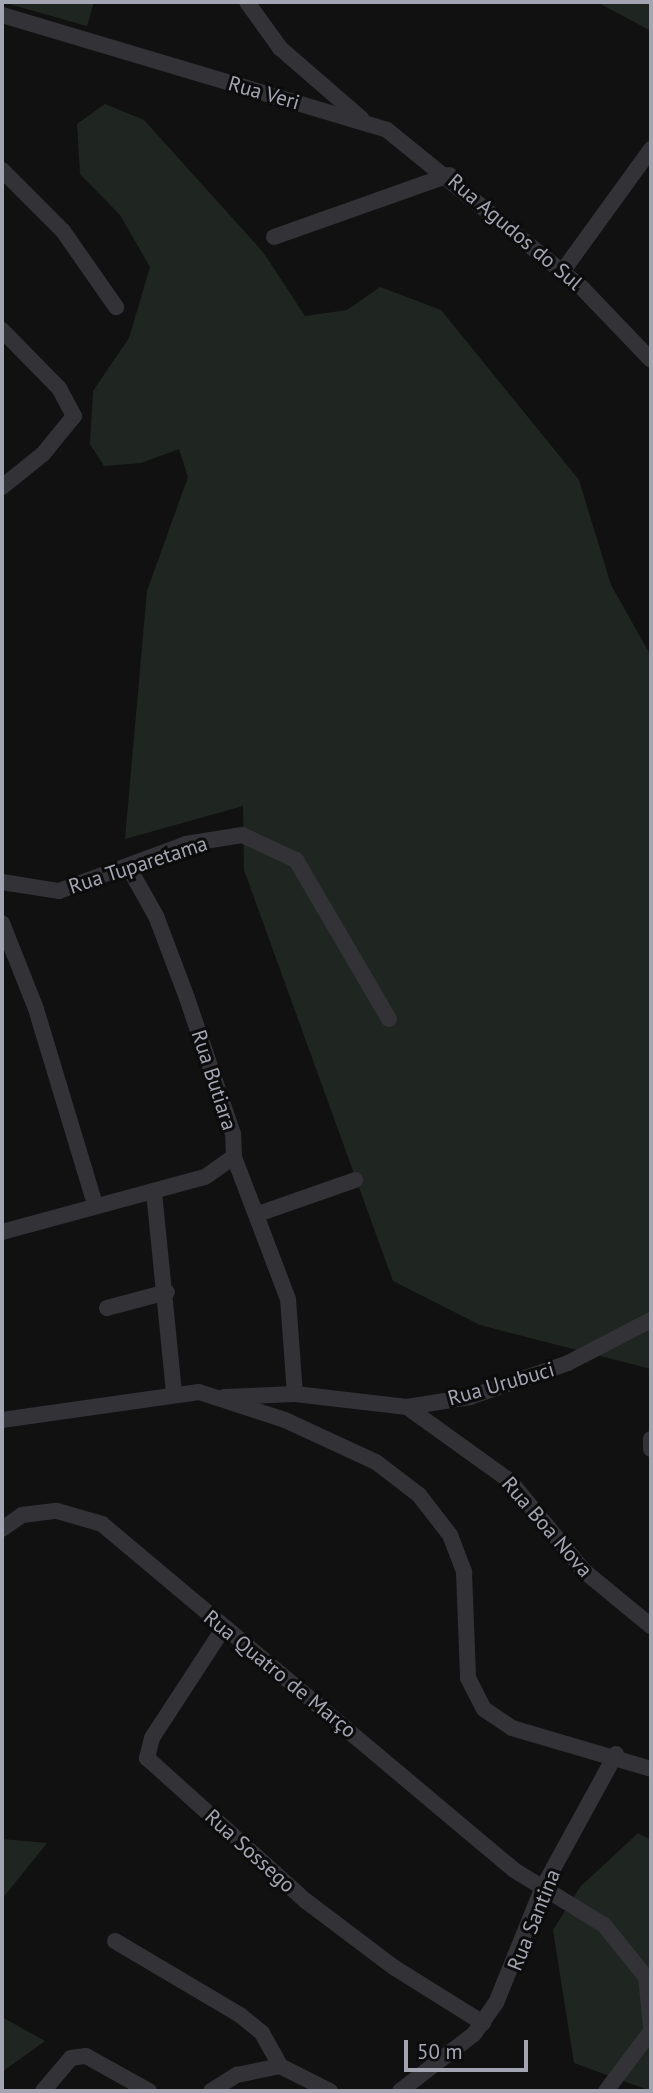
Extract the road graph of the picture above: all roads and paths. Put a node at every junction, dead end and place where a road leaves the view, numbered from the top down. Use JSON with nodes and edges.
{"nodes":[{"id":1,"x":247,"y":2,"type":"edge"},
{"id":2,"x":2,"y":15,"type":"edge"},
{"id":3,"x":364,"y":121,"type":"junction"},
{"id":4,"x":651,"y":149,"type":"edge"},
{"id":5,"x":2,"y":170,"type":"edge"},
{"id":6,"x":449,"y":175,"type":"junction"},
{"id":7,"x":274,"y":237,"type":"dead end"},
{"id":8,"x":562,"y":272,"type":"junction"},
{"id":9,"x":116,"y":307,"type":"dead end"},
{"id":10,"x":2,"y":330,"type":"edge"},
{"id":11,"x":651,"y":360,"type":"edge"},
{"id":12,"x":2,"y":487,"type":"edge"},
{"id":13,"x":129,"y":868,"type":"junction"},
{"id":14,"x":2,"y":882,"type":"edge"},
{"id":15,"x":2,"y":923,"type":"edge"},
{"id":16,"x":389,"y":1018,"type":"dead end"},
{"id":17,"x":234,"y":1157,"type":"junction"},
{"id":18,"x":355,"y":1180,"type":"dead end"},
{"id":19,"x":154,"y":1192,"type":"junction"},
{"id":20,"x":95,"y":1204,"type":"junction"},
{"id":21,"x":258,"y":1214,"type":"junction"},
{"id":22,"x":2,"y":1232,"type":"edge"},
{"id":23,"x":167,"y":1292,"type":"junction"},
{"id":24,"x":107,"y":1308,"type":"dead end"},
{"id":25,"x":651,"y":1320,"type":"edge"},
{"id":26,"x":174,"y":1391,"type":"junction"},
{"id":27,"x":295,"y":1394,"type":"junction"},
{"id":28,"x":214,"y":1398,"type":"junction"},
{"id":29,"x":407,"y":1407,"type":"junction"},
{"id":30,"x":2,"y":1420,"type":"edge"},
{"id":31,"x":651,"y":1439,"type":"edge"},
{"id":32,"x":651,"y":1449,"type":"edge"},
{"id":33,"x":2,"y":1528,"type":"edge"},
{"id":34,"x":651,"y":1626,"type":"edge"},
{"id":35,"x":223,"y":1629,"type":"junction"},
{"id":36,"x":616,"y":1754,"type":"junction"},
{"id":37,"x":651,"y":1769,"type":"edge"},
{"id":38,"x":542,"y":1889,"type":"junction"},
{"id":39,"x":115,"y":1941,"type":"dead end"},
{"id":40,"x":648,"y":1981,"type":"edge"},
{"id":41,"x":483,"y":2023,"type":"junction"},
{"id":42,"x":651,"y":2029,"type":"edge"},
{"id":43,"x":280,"y":2066,"type":"junction"},
{"id":44,"x":43,"y":2091,"type":"edge"},
{"id":45,"x":149,"y":2091,"type":"edge"},
{"id":46,"x":211,"y":2091,"type":"edge"},
{"id":47,"x":330,"y":2091,"type":"edge"},
{"id":48,"x":400,"y":2091,"type":"edge"},
{"id":49,"x":606,"y":2091,"type":"edge"}],
"edges":[{"from":1,"to":3,"type":"street","name":"Rua Veri"},
{"from":2,"to":3,"type":"street","name":"Rua Veri"},
{"from":3,"to":6,"type":"street","name":"Rua Agudos do Sul"},
{"from":4,"to":8,"type":"street"},
{"from":5,"to":9,"type":"street"},
{"from":6,"to":7,"type":"street"},
{"from":6,"to":8,"type":"street","name":"Rua Agudos do Sul"},
{"from":8,"to":11,"type":"street","name":"Rua Agudos do Sul"},
{"from":10,"to":12,"type":"street"},
{"from":13,"to":14,"type":"street","name":"Rua Tuparetama"},
{"from":13,"to":16,"type":"street","name":"Rua Tuparetama"},
{"from":13,"to":17,"type":"street","name":"Rua Butiara"},
{"from":15,"to":20,"type":"street"},
{"from":17,"to":19,"type":"street","name":"Rua Butiara"},
{"from":17,"to":21,"type":"street"},
{"from":18,"to":21,"type":"street"},
{"from":19,"to":20,"type":"street","name":"Rua Butiara"},
{"from":19,"to":23,"type":"street"},
{"from":20,"to":22,"type":"street","name":"Rua Butiara"},
{"from":21,"to":27,"type":"street"},
{"from":23,"to":24,"type":"street"},
{"from":23,"to":26,"type":"street"},
{"from":25,"to":29,"type":"street","name":"Rua Urubuci"},
{"from":26,"to":28,"type":"street"},
{"from":26,"to":30,"type":"street"},
{"from":27,"to":28,"type":"street","name":"Rua Urubuci"},
{"from":27,"to":29,"type":"street","name":"Rua Urubuci"},
{"from":28,"to":36,"type":"street"},
{"from":29,"to":34,"type":"street","name":"Rua Boa Nova"},
{"from":31,"to":32,"type":"street"},
{"from":33,"to":35,"type":"street","name":"Rua Quatro de Março"},
{"from":35,"to":38,"type":"street","name":"Rua Quatro de Março"},
{"from":35,"to":41,"type":"street","name":"Rua Sossego"},
{"from":36,"to":37,"type":"street"},
{"from":36,"to":38,"type":"street","name":"Rua Santina"},
{"from":38,"to":40,"type":"street","name":"Rua Quatro de Março"},
{"from":38,"to":41,"type":"street","name":"Rua Santina"},
{"from":39,"to":43,"type":"street"},
{"from":40,"to":42,"type":"street"},
{"from":41,"to":48,"type":"street","name":"Rua Santina"},
{"from":42,"to":49,"type":"street"},
{"from":43,"to":46,"type":"street"},
{"from":43,"to":47,"type":"street"},
{"from":44,"to":45,"type":"street"}]}
